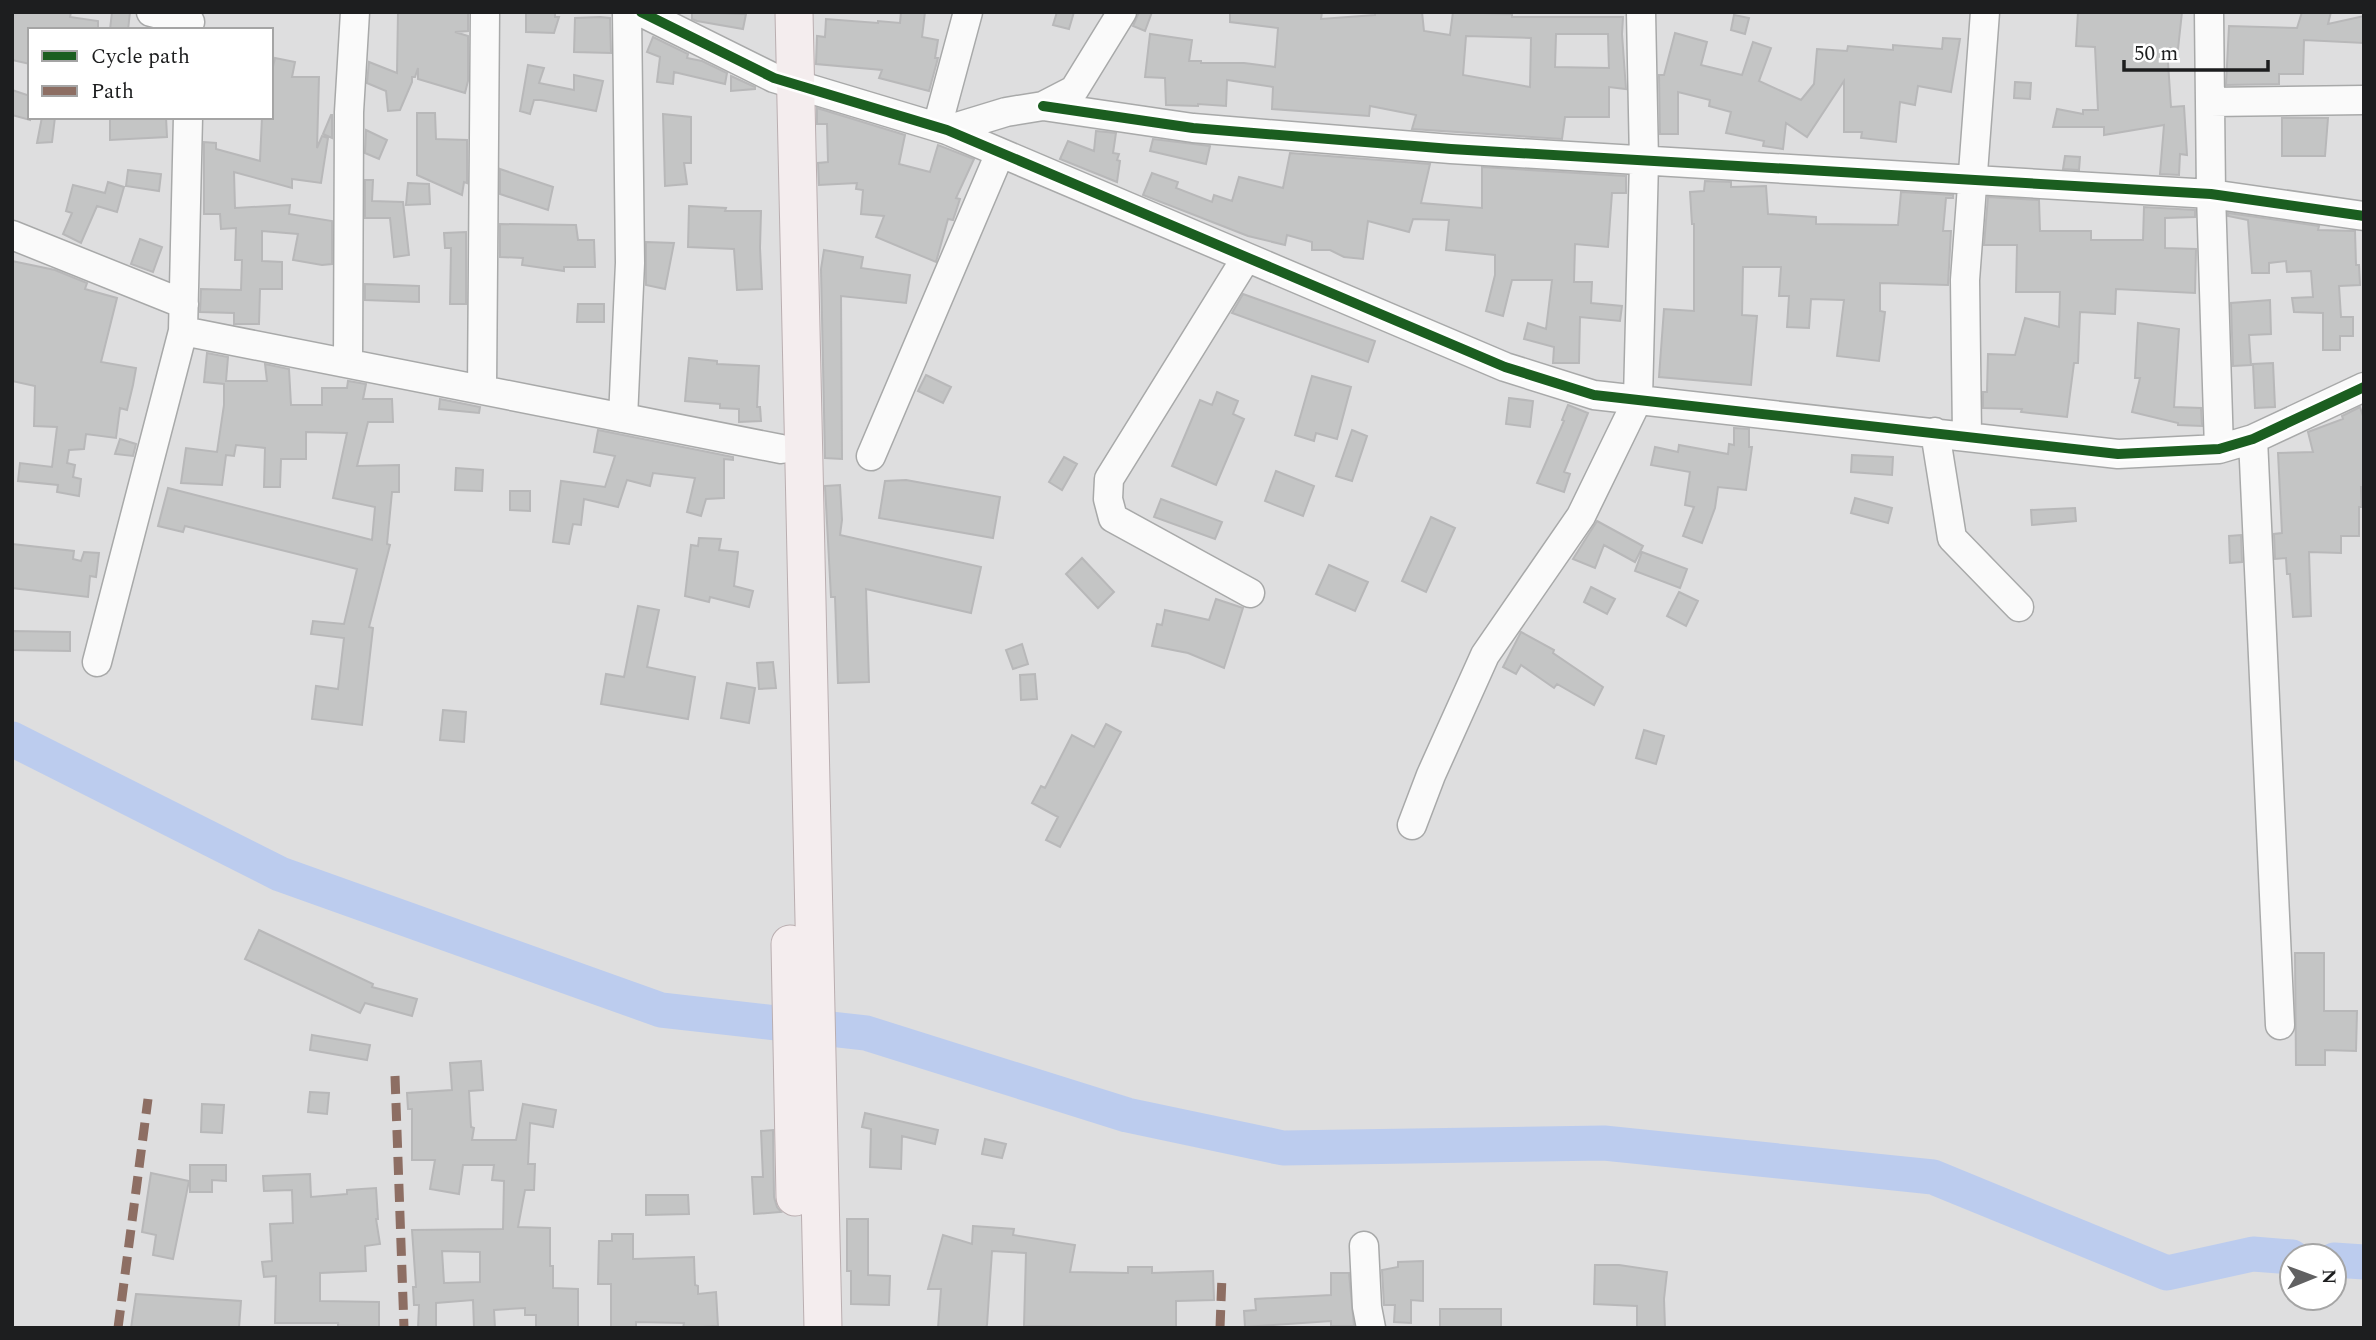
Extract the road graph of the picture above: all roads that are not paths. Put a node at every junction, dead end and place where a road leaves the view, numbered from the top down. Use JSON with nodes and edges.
{"nodes":[{"id":1,"x":151,"y":12,"type":"edge"},
{"id":2,"x":355,"y":12,"type":"edge"},
{"id":3,"x":485,"y":12,"type":"edge"},
{"id":4,"x":627,"y":12,"type":"edge"},
{"id":5,"x":640,"y":12,"type":"edge"},
{"id":6,"x":773,"y":12,"type":"edge"},
{"id":7,"x":794,"y":12,"type":"edge"},
{"id":8,"x":968,"y":12,"type":"edge"},
{"id":9,"x":1122,"y":12,"type":"edge"},
{"id":10,"x":1640,"y":12,"type":"edge"},
{"id":11,"x":1985,"y":12,"type":"edge"},
{"id":12,"x":2209,"y":12,"type":"edge"},
{"id":13,"x":190,"y":21,"type":"edge"},
{"id":14,"x":785,"y":81,"type":"junction"},
{"id":15,"x":2364,"y":100,"type":"edge"},
{"id":16,"x":2210,"y":102,"type":"junction"},
{"id":17,"x":1044,"y":106,"type":"junction"},
{"id":18,"x":188,"y":119,"type":"edge"},
{"id":19,"x":942,"y":129,"type":"junction"},
{"id":20,"x":1000,"y":153,"type":"junction"},
{"id":21,"x":1644,"y":161,"type":"junction"},
{"id":22,"x":1972,"y":180,"type":"junction"},
{"id":23,"x":2211,"y":194,"type":"junction"},
{"id":24,"x":2364,"y":216,"type":"edge"},
{"id":25,"x":12,"y":235,"type":"edge"},
{"id":26,"x":1246,"y":258,"type":"junction"},
{"id":27,"x":184,"y":317,"type":"junction"},
{"id":28,"x":348,"y":363,"type":"junction"},
{"id":29,"x":2364,"y":387,"type":"edge"},
{"id":30,"x":482,"y":390,"type":"junction"},
{"id":31,"x":1638,"y":399,"type":"junction"},
{"id":32,"x":623,"y":418,"type":"junction"},
{"id":33,"x":1935,"y":432,"type":"junction"},
{"id":34,"x":1967,"y":436,"type":"junction"},
{"id":35,"x":2253,"y":439,"type":"junction"},
{"id":36,"x":781,"y":449,"type":"junction"},
{"id":37,"x":2219,"y":449,"type":"junction"},
{"id":38,"x":871,"y":456,"type":"dead end"},
{"id":39,"x":1250,"y":593,"type":"dead end"},
{"id":40,"x":2019,"y":607,"type":"dead end"},
{"id":41,"x":97,"y":662,"type":"dead end"},
{"id":42,"x":1412,"y":825,"type":"dead end"},
{"id":43,"x":802,"y":894,"type":"junction"},
{"id":44,"x":2280,"y":1025,"type":"dead end"},
{"id":45,"x":806,"y":1090,"type":"junction"},
{"id":46,"x":1364,"y":1245,"type":"dead end"},
{"id":47,"x":799,"y":1328,"type":"edge"},
{"id":48,"x":823,"y":1328,"type":"edge"},
{"id":49,"x":1371,"y":1328,"type":"edge"}],
"edges":[{"from":1,"to":13,"type":"street"},
{"from":2,"to":28,"type":"street"},
{"from":3,"to":30,"type":"street"},
{"from":4,"to":32,"type":"street"},
{"from":5,"to":14,"type":"street"},
{"from":6,"to":14,"type":"main road"},
{"from":7,"to":14,"type":"main road"},
{"from":8,"to":19,"type":"street"},
{"from":9,"to":17,"type":"street"},
{"from":10,"to":21,"type":"street"},
{"from":11,"to":22,"type":"street"},
{"from":12,"to":16,"type":"street"},
{"from":14,"to":19,"type":"street"},
{"from":14,"to":36,"type":"main road"},
{"from":14,"to":43,"type":"main road"},
{"from":15,"to":16,"type":"street"},
{"from":16,"to":23,"type":"street"},
{"from":17,"to":19,"type":"street"},
{"from":17,"to":21,"type":"street"},
{"from":18,"to":27,"type":"street"},
{"from":19,"to":20,"type":"street"},
{"from":20,"to":26,"type":"street"},
{"from":20,"to":38,"type":"street"},
{"from":21,"to":22,"type":"street"},
{"from":21,"to":31,"type":"street"},
{"from":22,"to":23,"type":"street"},
{"from":22,"to":34,"type":"street"},
{"from":23,"to":24,"type":"street"},
{"from":23,"to":37,"type":"street"},
{"from":25,"to":27,"type":"street"},
{"from":26,"to":31,"type":"street"},
{"from":26,"to":39,"type":"street"},
{"from":27,"to":28,"type":"street"},
{"from":27,"to":41,"type":"street"},
{"from":28,"to":30,"type":"street"},
{"from":29,"to":35,"type":"street"},
{"from":30,"to":32,"type":"street"},
{"from":31,"to":33,"type":"street"},
{"from":31,"to":42,"type":"street"},
{"from":32,"to":36,"type":"street"},
{"from":33,"to":34,"type":"street"},
{"from":33,"to":40,"type":"street"},
{"from":34,"to":37,"type":"street"},
{"from":35,"to":37,"type":"street"},
{"from":35,"to":44,"type":"street"},
{"from":36,"to":43,"type":"main road"},
{"from":43,"to":45,"type":"main road"},
{"from":45,"to":47,"type":"main road"},
{"from":45,"to":48,"type":"main road"},
{"from":46,"to":49,"type":"street"}]}
